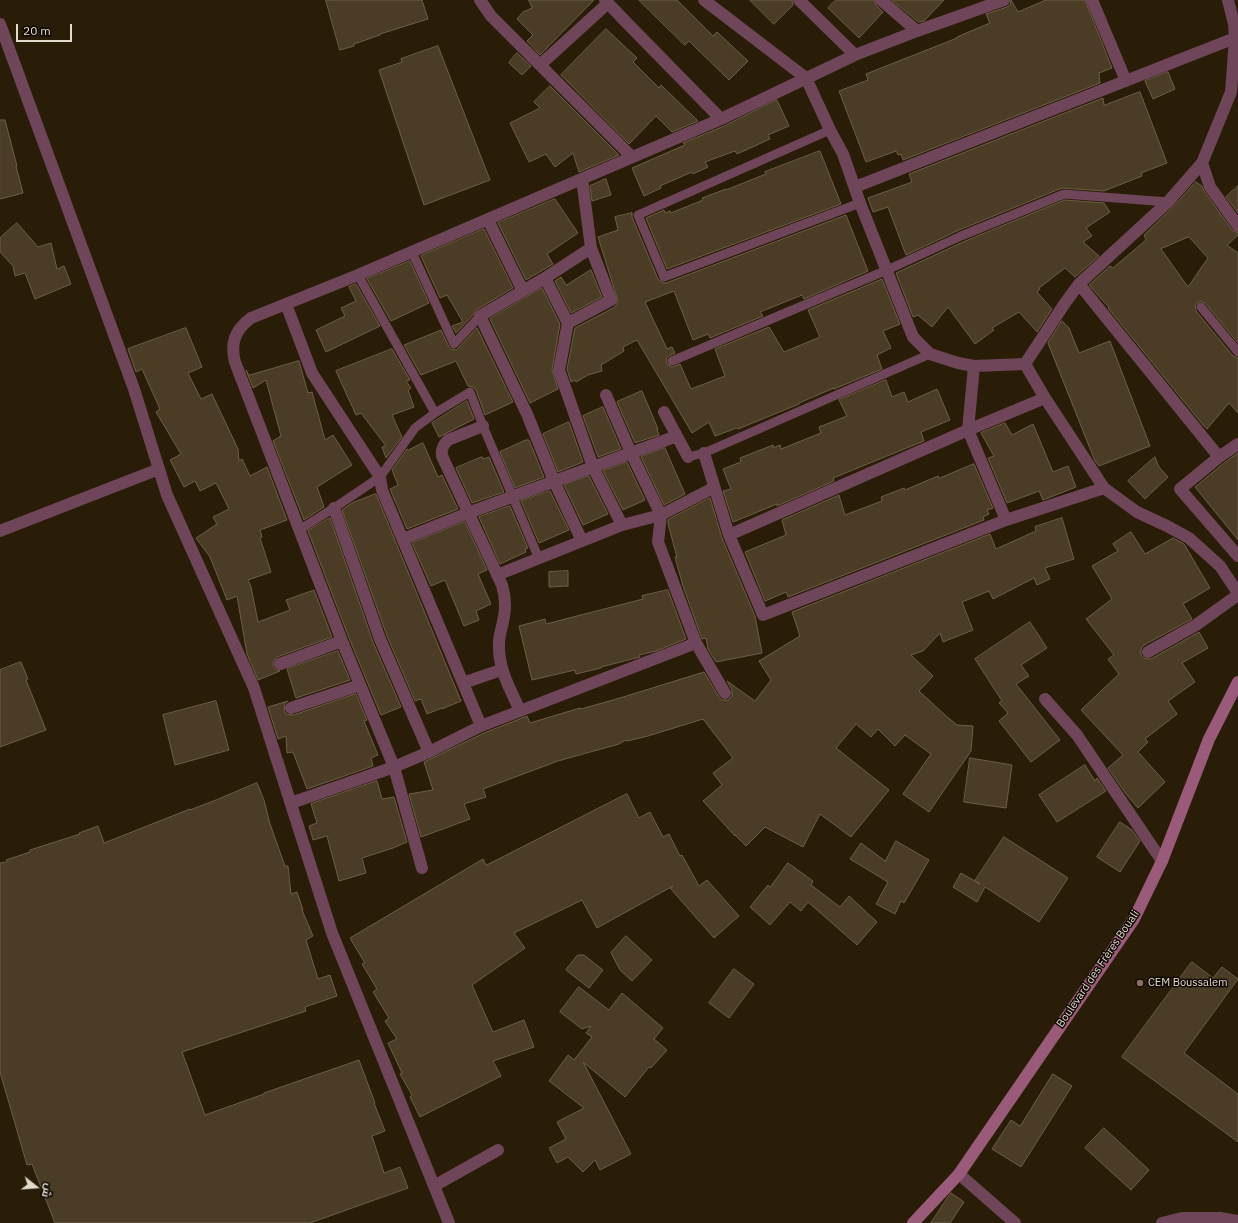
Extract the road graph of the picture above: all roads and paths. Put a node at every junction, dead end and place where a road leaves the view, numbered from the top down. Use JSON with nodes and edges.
{"nodes":[{"id":1,"x":480,"y":0,"type":"edge"},
{"id":2,"x":704,"y":0,"type":"edge"},
{"id":3,"x":881,"y":0,"type":"edge"},
{"id":4,"x":1002,"y":0,"type":"edge"},
{"id":5,"x":1092,"y":0,"type":"edge"},
{"id":6,"x":1228,"y":0,"type":"edge"},
{"id":7,"x":607,"y":1,"type":"edge"},
{"id":8,"x":804,"y":2,"type":"edge"},
{"id":9,"x":0,"y":24,"type":"edge"},
{"id":10,"x":916,"y":30,"type":"junction"},
{"id":11,"x":1237,"y":40,"type":"edge"},
{"id":12,"x":855,"y":55,"type":"junction"},
{"id":13,"x":540,"y":65,"type":"junction"},
{"id":14,"x":806,"y":78,"type":"junction"},
{"id":15,"x":1126,"y":81,"type":"junction"},
{"id":16,"x":721,"y":119,"type":"junction"},
{"id":17,"x":830,"y":130,"type":"junction"},
{"id":18,"x":632,"y":157,"type":"junction"},
{"id":19,"x":1202,"y":162,"type":"junction"},
{"id":20,"x":582,"y":179,"type":"junction"},
{"id":21,"x":855,"y":187,"type":"junction"},
{"id":22,"x":1168,"y":202,"type":"junction"},
{"id":23,"x":860,"y":203,"type":"junction"},
{"id":24,"x":488,"y":220,"type":"junction"},
{"id":25,"x":1238,"y":226,"type":"edge"},
{"id":26,"x":591,"y":248,"type":"junction"},
{"id":27,"x":412,"y":252,"type":"junction"},
{"id":28,"x":887,"y":270,"type":"junction"},
{"id":29,"x":358,"y":275,"type":"junction"},
{"id":30,"x":545,"y":278,"type":"junction"},
{"id":31,"x":1079,"y":284,"type":"junction"},
{"id":32,"x":523,"y":291,"type":"junction"},
{"id":33,"x":286,"y":304,"type":"junction"},
{"id":34,"x":1201,"y":307,"type":"dead end"},
{"id":35,"x":480,"y":316,"type":"junction"},
{"id":36,"x":568,"y":323,"type":"junction"},
{"id":37,"x":1238,"y":352,"type":"edge"},
{"id":38,"x":930,"y":354,"type":"junction"},
{"id":39,"x":672,"y":361,"type":"dead end"},
{"id":40,"x":1024,"y":364,"type":"junction"},
{"id":41,"x":974,"y":366,"type":"junction"},
{"id":42,"x":606,"y":395,"type":"dead end"},
{"id":43,"x":1045,"y":398,"type":"junction"},
{"id":44,"x":664,"y":412,"type":"dead end"},
{"id":45,"x":435,"y":413,"type":"junction"},
{"id":46,"x":482,"y":426,"type":"junction"},
{"id":47,"x":968,"y":430,"type":"junction"},
{"id":48,"x":677,"y":436,"type":"junction"},
{"id":49,"x":1238,"y":444,"type":"edge"},
{"id":50,"x":631,"y":453,"type":"junction"},
{"id":51,"x":704,"y":453,"type":"junction"},
{"id":52,"x":688,"y":457,"type":"joint"},
{"id":53,"x":1219,"y":457,"type":"junction"},
{"id":54,"x":593,"y":466,"type":"junction"},
{"id":55,"x":159,"y":470,"type":"junction"},
{"id":56,"x":380,"y":477,"type":"junction"},
{"id":57,"x":554,"y":481,"type":"junction"},
{"id":58,"x":713,"y":488,"type":"junction"},
{"id":59,"x":1104,"y":488,"type":"junction"},
{"id":60,"x":513,"y":496,"type":"junction"},
{"id":61,"x":334,"y":508,"type":"junction"},
{"id":62,"x":468,"y":513,"type":"junction"},
{"id":63,"x":661,"y":515,"type":"junction"},
{"id":64,"x":1006,"y":520,"type":"junction"},
{"id":65,"x":622,"y":525,"type":"junction"},
{"id":66,"x":299,"y":530,"type":"junction"},
{"id":67,"x":0,"y":531,"type":"edge"},
{"id":68,"x":728,"y":535,"type":"junction"},
{"id":69,"x":403,"y":539,"type":"junction"},
{"id":70,"x":582,"y":541,"type":"junction"},
{"id":71,"x":1238,"y":556,"type":"edge"},
{"id":72,"x":539,"y":559,"type":"junction"},
{"id":73,"x":497,"y":575,"type":"junction"},
{"id":74,"x":1238,"y":594,"type":"edge"},
{"id":75,"x":342,"y":641,"type":"junction"},
{"id":76,"x":696,"y":643,"type":"junction"},
{"id":77,"x":1148,"y":652,"type":"dead end"},
{"id":78,"x":280,"y":664,"type":"dead end"},
{"id":79,"x":501,"y":670,"type":"junction"},
{"id":80,"x":1238,"y":682,"type":"edge"},
{"id":81,"x":464,"y":683,"type":"junction"},
{"id":82,"x":360,"y":685,"type":"junction"},
{"id":83,"x":725,"y":693,"type":"dead end"},
{"id":84,"x":1046,"y":699,"type":"dead end"},
{"id":85,"x":291,"y":708,"type":"dead end"},
{"id":86,"x":520,"y":711,"type":"junction"},
{"id":87,"x":482,"y":726,"type":"junction"},
{"id":88,"x":429,"y":752,"type":"junction"},
{"id":89,"x":394,"y":767,"type":"junction"},
{"id":90,"x":291,"y":803,"type":"junction"},
{"id":91,"x":1162,"y":861,"type":"junction"},
{"id":92,"x":422,"y":868,"type":"dead end"},
{"id":93,"x":498,"y":1150,"type":"dead end"},
{"id":94,"x":958,"y":1174,"type":"junction"},
{"id":95,"x":434,"y":1186,"type":"junction"},
{"id":96,"x":1238,"y":1221,"type":"edge"},
{"id":97,"x":449,"y":1223,"type":"edge"},
{"id":98,"x":913,"y":1223,"type":"edge"},
{"id":99,"x":1014,"y":1223,"type":"edge"},
{"id":100,"x":1162,"y":1223,"type":"edge"}],
"edges":[{"from":1,"to":13,"type":"street"},
{"from":2,"to":14,"type":"street"},
{"from":3,"to":10,"type":"street"},
{"from":4,"to":10,"type":"street"},
{"from":5,"to":15,"type":"street"},
{"from":6,"to":11,"type":"street"},
{"from":7,"to":13,"type":"street"},
{"from":7,"to":16,"type":"street"},
{"from":8,"to":12,"type":"street"},
{"from":9,"to":55,"type":"street"},
{"from":10,"to":12,"type":"street"},
{"from":11,"to":15,"type":"street"},
{"from":11,"to":19,"type":"street"},
{"from":12,"to":14,"type":"street"},
{"from":13,"to":18,"type":"street"},
{"from":14,"to":16,"type":"street"},
{"from":14,"to":17,"type":"street"},
{"from":15,"to":21,"type":"street"},
{"from":16,"to":18,"type":"street"},
{"from":17,"to":21,"type":"street"},
{"from":17,"to":23,"type":"lane"},
{"from":18,"to":20,"type":"street"},
{"from":19,"to":22,"type":"street"},
{"from":19,"to":25,"type":"street"},
{"from":20,"to":24,"type":"street"},
{"from":20,"to":26,"type":"street"},
{"from":21,"to":23,"type":"street"},
{"from":22,"to":28,"type":"lane"},
{"from":22,"to":31,"type":"street"},
{"from":23,"to":28,"type":"street"},
{"from":24,"to":27,"type":"street"},
{"from":24,"to":32,"type":"street"},
{"from":26,"to":30,"type":"street"},
{"from":26,"to":36,"type":"street"},
{"from":27,"to":29,"type":"street"},
{"from":27,"to":35,"type":"lane"},
{"from":28,"to":38,"type":"street"},
{"from":28,"to":39,"type":"lane"},
{"from":29,"to":33,"type":"street"},
{"from":29,"to":45,"type":"lane"},
{"from":30,"to":32,"type":"street"},
{"from":30,"to":36,"type":"street"},
{"from":31,"to":40,"type":"street"},
{"from":31,"to":53,"type":"street"},
{"from":32,"to":35,"type":"street"},
{"from":33,"to":56,"type":"street"},
{"from":33,"to":66,"type":"street"},
{"from":34,"to":37,"type":"lane"},
{"from":35,"to":57,"type":"street"},
{"from":36,"to":54,"type":"street"},
{"from":38,"to":41,"type":"street"},
{"from":38,"to":51,"type":"lane"},
{"from":40,"to":41,"type":"street"},
{"from":40,"to":43,"type":"street"},
{"from":41,"to":47,"type":"street"},
{"from":42,"to":50,"type":"street"},
{"from":43,"to":47,"type":"street"},
{"from":43,"to":59,"type":"street"},
{"from":44,"to":48,"type":"street"},
{"from":45,"to":46,"type":"lane"},
{"from":45,"to":56,"type":"lane"},
{"from":46,"to":60,"type":"lane"},
{"from":46,"to":62,"type":"street"},
{"from":47,"to":64,"type":"street"},
{"from":47,"to":68,"type":"street"},
{"from":48,"to":50,"type":"street"},
{"from":48,"to":52,"type":"street"},
{"from":49,"to":53,"type":"street"},
{"from":50,"to":54,"type":"street"},
{"from":50,"to":63,"type":"street"},
{"from":51,"to":52,"type":"lane"},
{"from":51,"to":58,"type":"street"},
{"from":53,"to":71,"type":"street"},
{"from":54,"to":57,"type":"street"},
{"from":54,"to":65,"type":"street"},
{"from":55,"to":67,"type":"street"},
{"from":55,"to":90,"type":"street"},
{"from":56,"to":61,"type":"lane"},
{"from":56,"to":69,"type":"street"},
{"from":57,"to":60,"type":"street"},
{"from":57,"to":70,"type":"street"},
{"from":58,"to":63,"type":"street"},
{"from":58,"to":68,"type":"street"},
{"from":59,"to":64,"type":"street"},
{"from":59,"to":74,"type":"street"},
{"from":60,"to":62,"type":"street"},
{"from":60,"to":72,"type":"lane"},
{"from":61,"to":66,"type":"lane"},
{"from":61,"to":88,"type":"street"},
{"from":62,"to":69,"type":"street"},
{"from":62,"to":73,"type":"street"},
{"from":63,"to":65,"type":"street"},
{"from":63,"to":76,"type":"street"},
{"from":64,"to":68,"type":"street"},
{"from":65,"to":70,"type":"street"},
{"from":66,"to":75,"type":"street"},
{"from":69,"to":81,"type":"street"},
{"from":70,"to":72,"type":"street"},
{"from":72,"to":73,"type":"street"},
{"from":73,"to":79,"type":"street"},
{"from":74,"to":77,"type":"street"},
{"from":75,"to":78,"type":"street"},
{"from":75,"to":82,"type":"street"},
{"from":76,"to":83,"type":"street"},
{"from":76,"to":86,"type":"street"},
{"from":79,"to":81,"type":"street"},
{"from":79,"to":86,"type":"street"},
{"from":80,"to":91,"type":"street","name":"Boulevard des Frères Bouali"},
{"from":81,"to":87,"type":"street"},
{"from":82,"to":85,"type":"street"},
{"from":82,"to":89,"type":"street"},
{"from":84,"to":91,"type":"street"},
{"from":86,"to":87,"type":"street"},
{"from":87,"to":88,"type":"street"},
{"from":88,"to":89,"type":"street"},
{"from":89,"to":90,"type":"street"},
{"from":89,"to":92,"type":"street"},
{"from":90,"to":95,"type":"street"},
{"from":91,"to":94,"type":"street","name":"Boulevard des Frères Bouali"},
{"from":93,"to":95,"type":"street"},
{"from":94,"to":98,"type":"street","name":"Boulevard des Frères Bouali"},
{"from":94,"to":99,"type":"street"},
{"from":95,"to":97,"type":"street"},
{"from":96,"to":100,"type":"street"}]}
